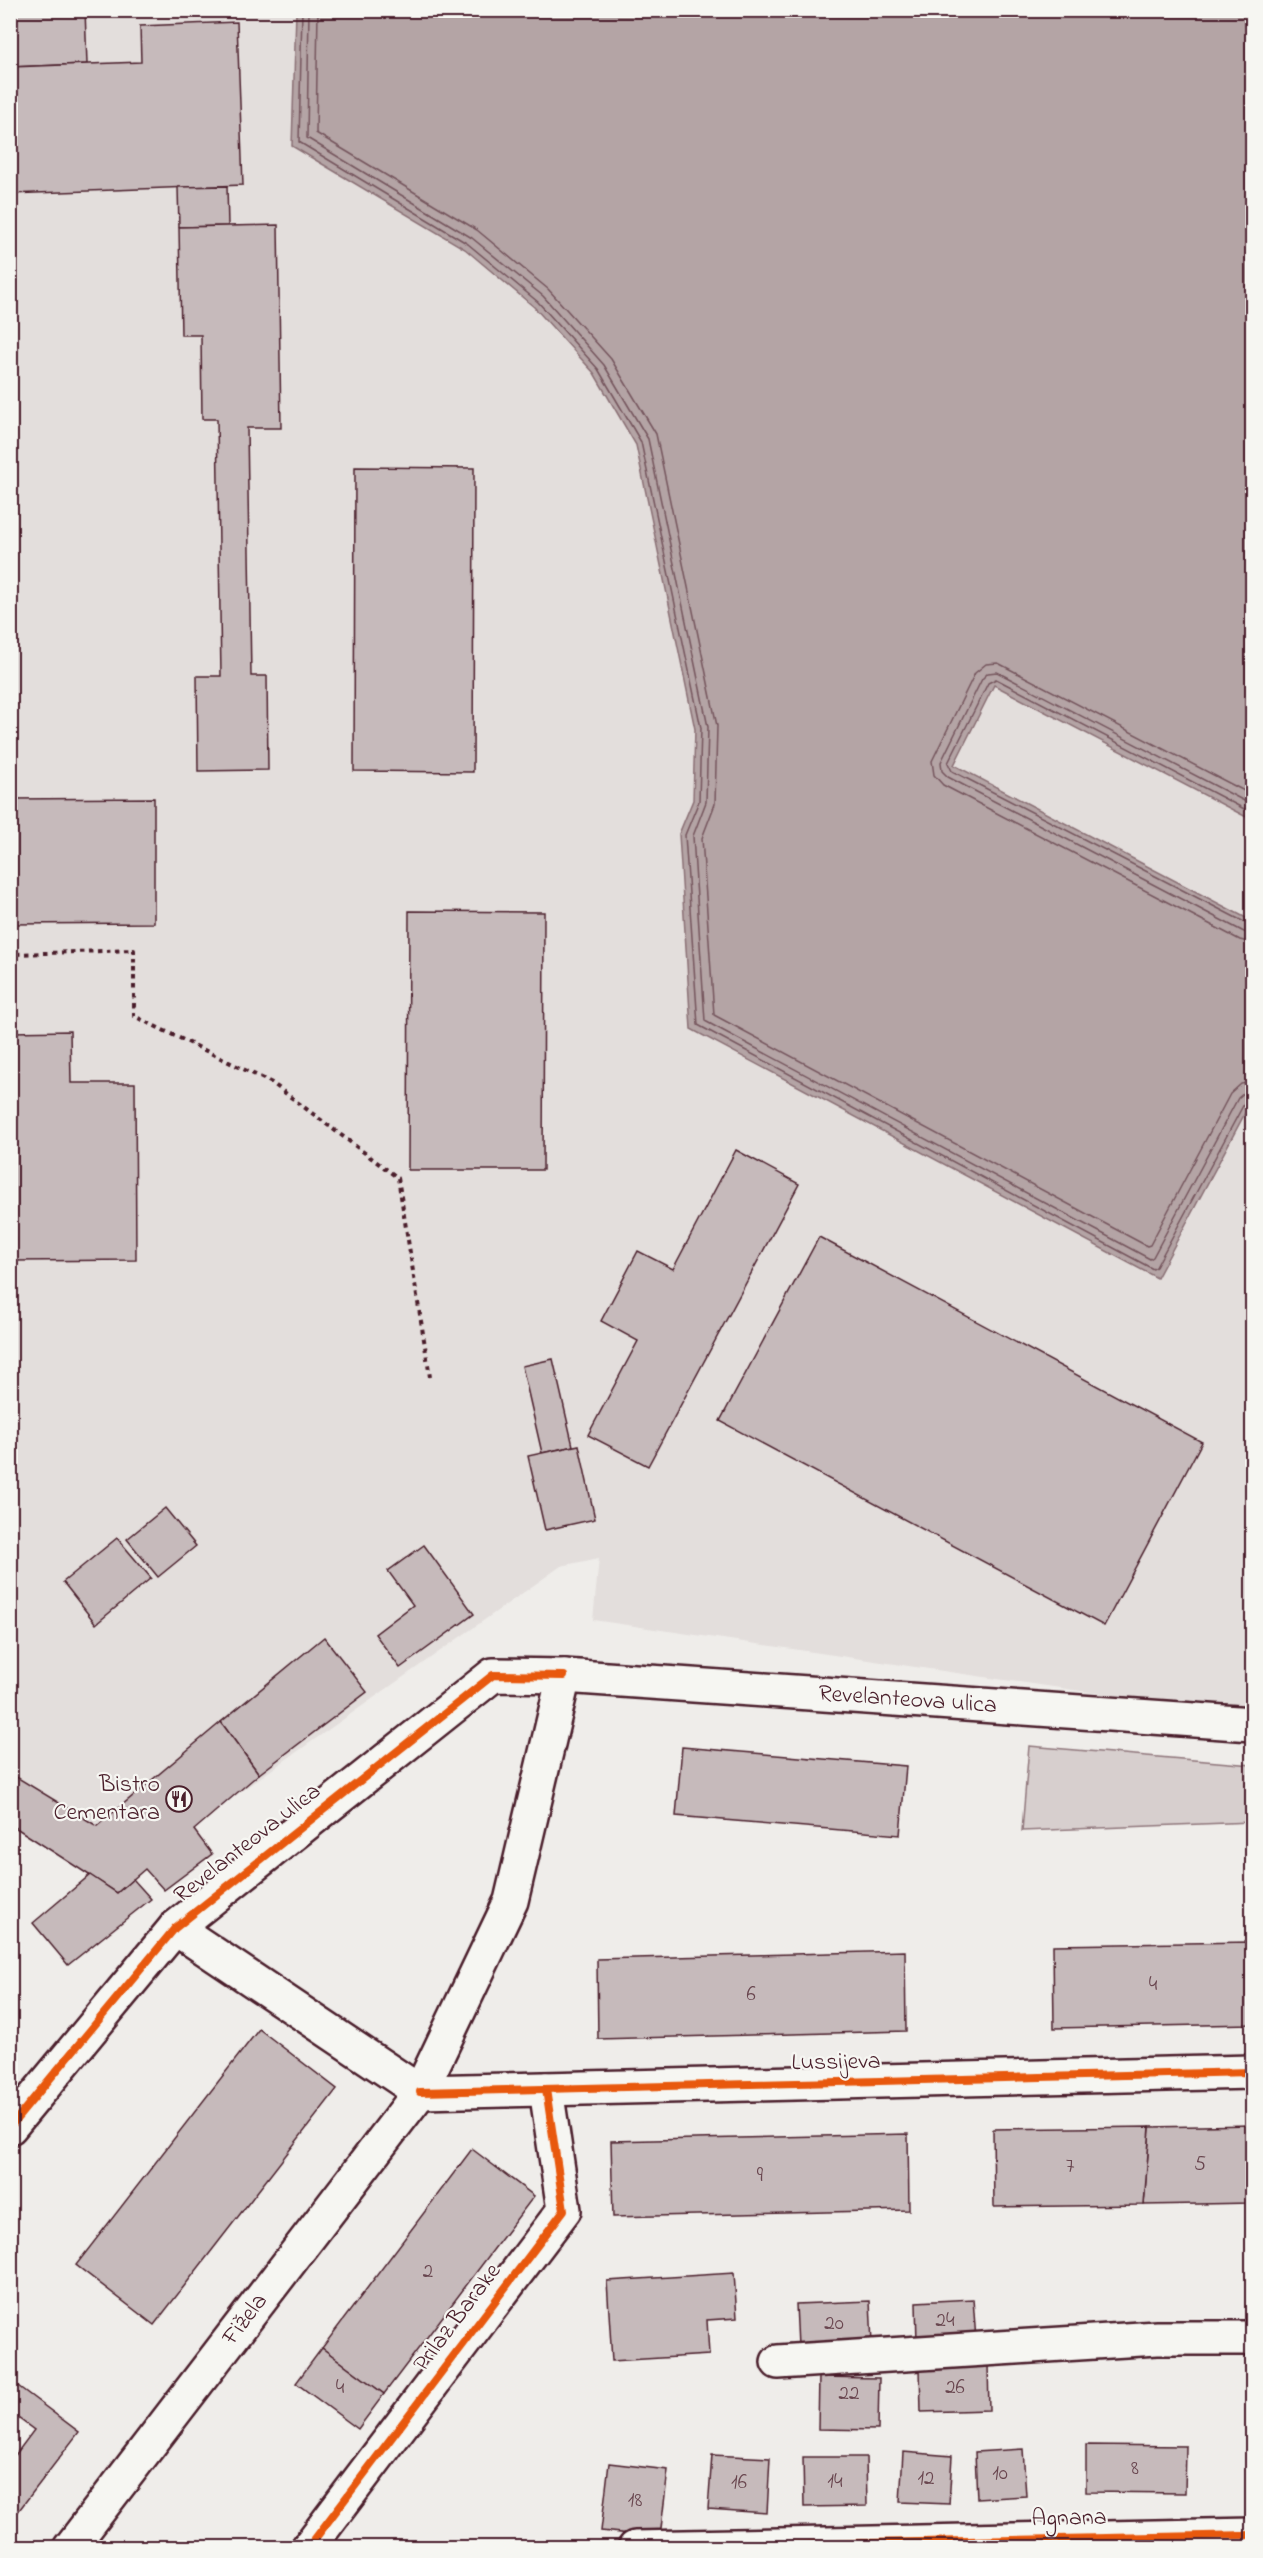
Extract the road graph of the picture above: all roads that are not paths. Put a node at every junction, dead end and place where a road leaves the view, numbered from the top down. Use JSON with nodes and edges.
{"nodes":[{"id":1,"x":564,"y":1676,"type":"junction"},
{"id":2,"x":1252,"y":1724,"type":"edge"},
{"id":3,"x":175,"y":1928,"type":"junction"},
{"id":4,"x":1252,"y":2072,"type":"edge"},
{"id":5,"x":546,"y":2089,"type":"junction"},
{"id":6,"x":420,"y":2092,"type":"junction"},
{"id":7,"x":10,"y":2127,"type":"edge"},
{"id":8,"x":1252,"y":2337,"type":"edge"},
{"id":9,"x":778,"y":2362,"type":"dead end"},
{"id":10,"x":1252,"y":2535,"type":"edge"},
{"id":11,"x":70,"y":2547,"type":"edge"},
{"id":12,"x":308,"y":2547,"type":"edge"},
{"id":13,"x":635,"y":2547,"type":"edge"}],
"edges":[{"from":1,"to":2,"type":"street","name":"Revelanteova ulica"},
{"from":1,"to":3,"type":"street","name":"Revelanteova ulica"},
{"from":1,"to":6,"type":"street"},
{"from":3,"to":6,"type":"street"},
{"from":3,"to":7,"type":"street","name":"Revelanteova ulica"},
{"from":4,"to":5,"type":"street","name":"Lussijeva"},
{"from":5,"to":6,"type":"street","name":"Lussijeva"},
{"from":5,"to":12,"type":"street","name":"Prilaz Barake"},
{"from":6,"to":11,"type":"street","name":"Fižela"},
{"from":8,"to":9,"type":"street"},
{"from":10,"to":13,"type":"street","name":"Agnana"}]}
